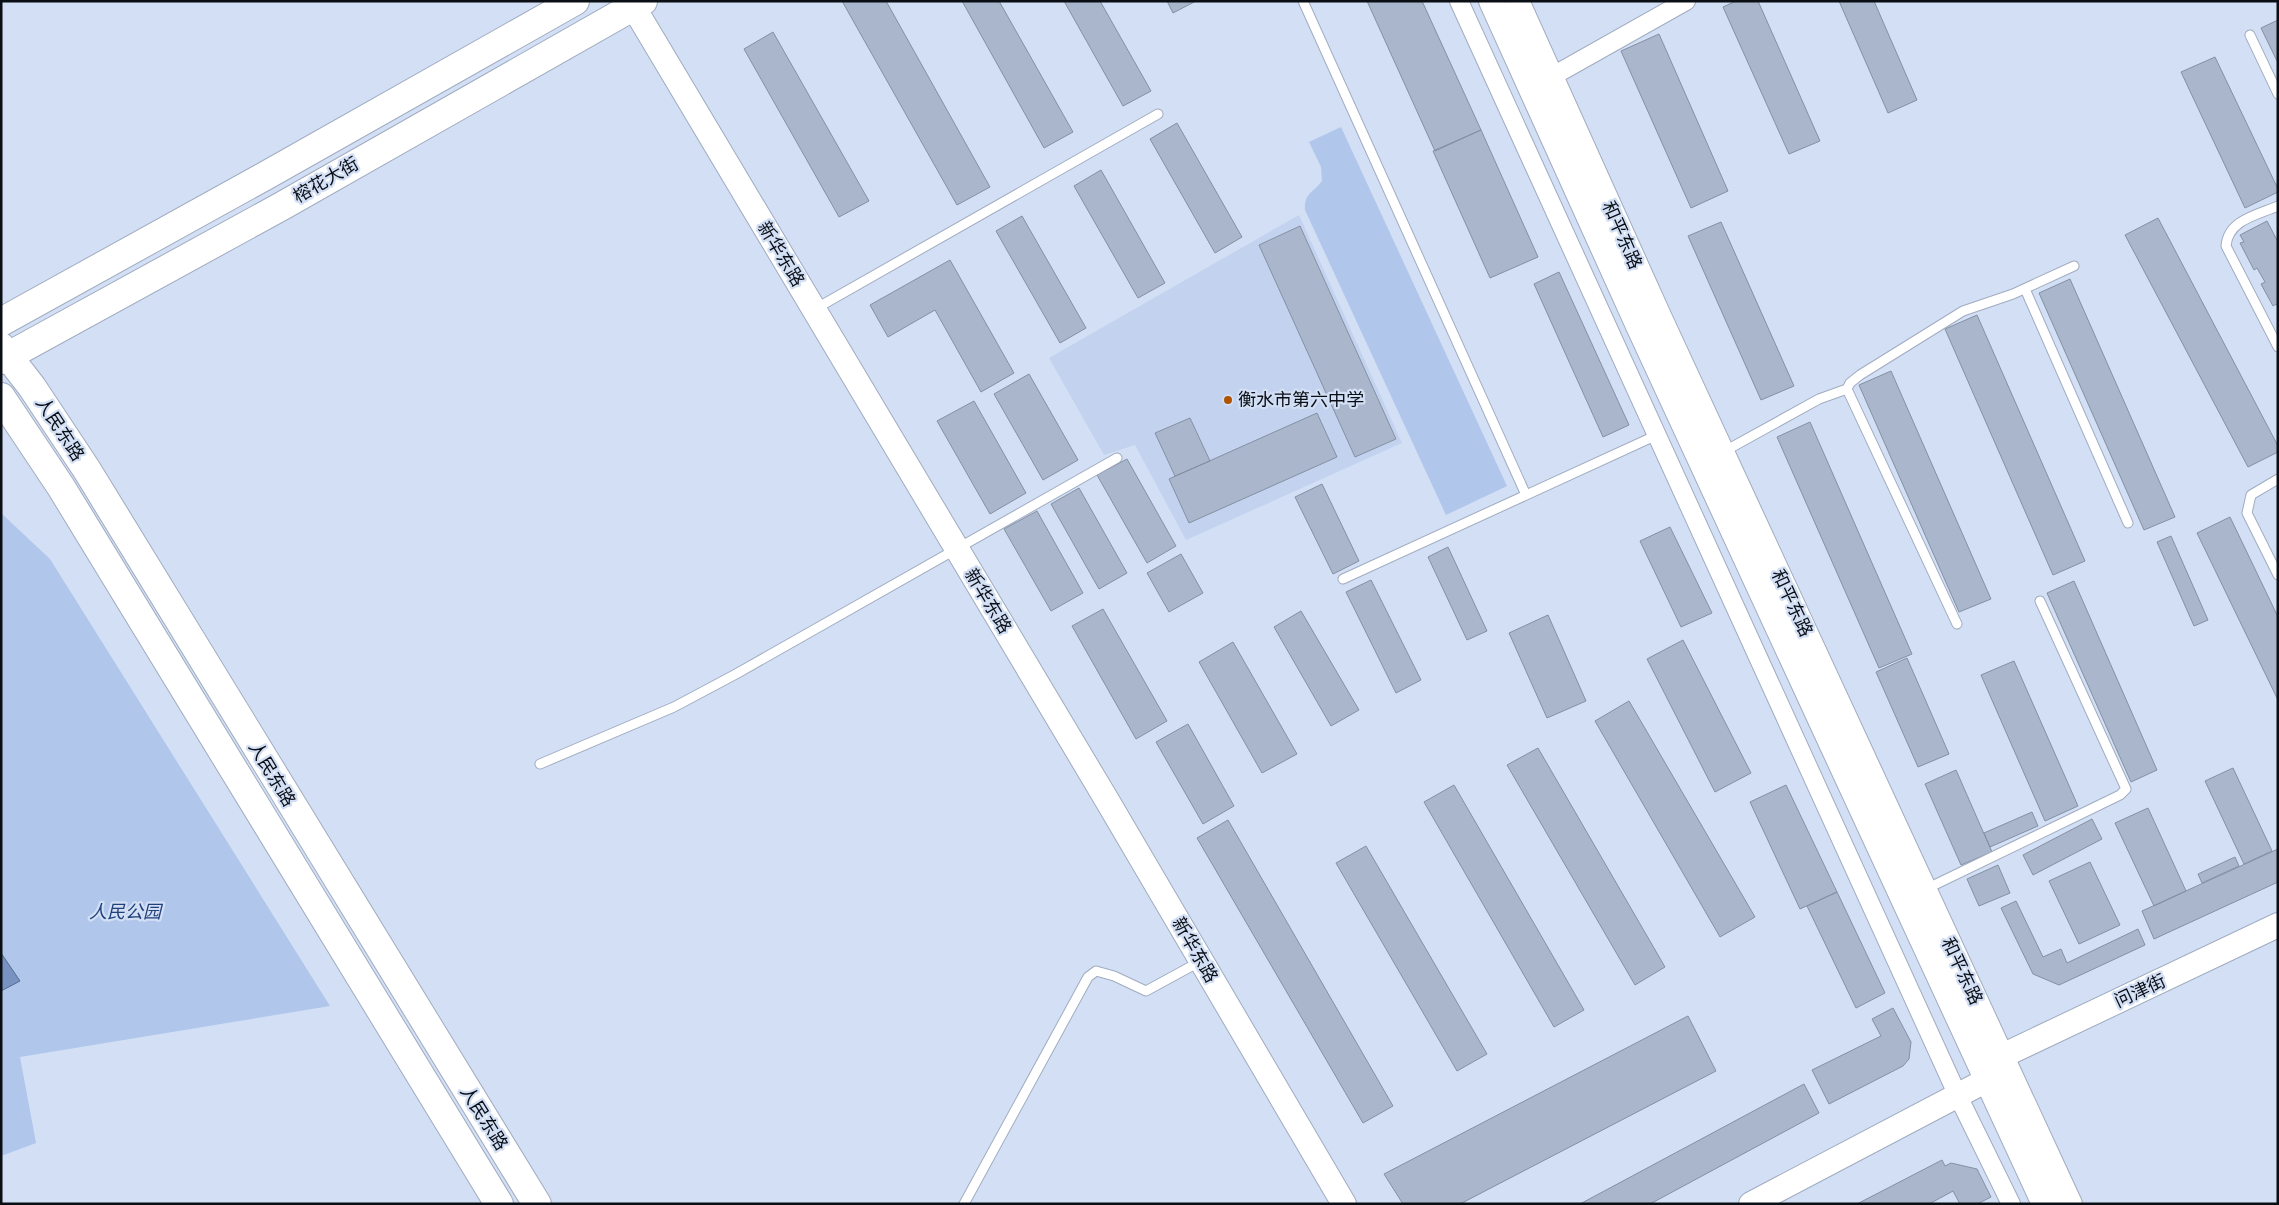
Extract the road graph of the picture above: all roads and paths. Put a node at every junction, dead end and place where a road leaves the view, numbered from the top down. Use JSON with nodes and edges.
{"nodes":[{"id":1,"x":575,"y":1,"type":"edge"},
{"id":2,"x":1303,"y":1,"type":"edge"},
{"id":3,"x":1458,"y":1,"type":"edge"},
{"id":4,"x":1491,"y":1,"type":"edge"},
{"id":5,"x":1517,"y":1,"type":"edge"},
{"id":6,"x":1686,"y":1,"type":"edge"},
{"id":7,"x":635,"y":3,"type":"edge"},
{"id":8,"x":2250,"y":35,"type":"dead end"},
{"id":9,"x":1551,"y":77,"type":"junction"},
{"id":10,"x":2278,"y":94,"type":"edge"},
{"id":11,"x":1158,"y":114,"type":"dead end"},
{"id":12,"x":2278,"y":206,"type":"edge"},
{"id":13,"x":2074,"y":266,"type":"dead end"},
{"id":14,"x":2025,"y":289,"type":"junction"},
{"id":15,"x":814,"y":310,"type":"junction"},
{"id":16,"x":1,"y":322,"type":"edge"},
{"id":17,"x":2278,"y":347,"type":"edge"},
{"id":18,"x":4,"y":355,"type":"edge"},
{"id":19,"x":1847,"y":388,"type":"junction"},
{"id":20,"x":1,"y":398,"type":"edge"},
{"id":21,"x":1657,"y":436,"type":"junction"},
{"id":22,"x":1722,"y":452,"type":"junction"},
{"id":23,"x":1117,"y":458,"type":"dead end"},
{"id":24,"x":2278,"y":479,"type":"edge"},
{"id":25,"x":1526,"y":495,"type":"junction"},
{"id":26,"x":2128,"y":523,"type":"dead end"},
{"id":27,"x":957,"y":548,"type":"junction"},
{"id":28,"x":2278,"y":575,"type":"edge"},
{"id":29,"x":1342,"y":579,"type":"dead end"},
{"id":30,"x":2040,"y":601,"type":"dead end"},
{"id":31,"x":1957,"y":624,"type":"dead end"},
{"id":32,"x":540,"y":764,"type":"dead end"},
{"id":33,"x":1925,"y":890,"type":"junction"},
{"id":34,"x":2278,"y":925,"type":"edge"},
{"id":35,"x":1201,"y":961,"type":"junction"},
{"id":36,"x":2002,"y":1056,"type":"junction"},
{"id":37,"x":1987,"y":1080,"type":"junction"},
{"id":38,"x":1958,"y":1096,"type":"junction"},
{"id":39,"x":499,"y":1204,"type":"edge"},
{"id":40,"x":537,"y":1204,"type":"edge"},
{"id":41,"x":964,"y":1204,"type":"edge"},
{"id":42,"x":1344,"y":1204,"type":"edge"},
{"id":43,"x":1751,"y":1204,"type":"edge"},
{"id":44,"x":2011,"y":1204,"type":"edge"},
{"id":45,"x":2044,"y":1204,"type":"edge"},
{"id":46,"x":2070,"y":1204,"type":"edge"}],
"edges":[{"from":1,"to":16,"type":"main road","name":"榕花大街"},
{"from":2,"to":25,"type":"lane"},
{"from":3,"to":21,"type":"street"},
{"from":4,"to":37,"type":"main road","name":"和平东路"},
{"from":5,"to":9,"type":"main road","name":"和平东路"},
{"from":6,"to":9,"type":"street"},
{"from":7,"to":15,"type":"main road","name":"新华东路"},
{"from":7,"to":18,"type":"main road","name":"榕花大街"},
{"from":8,"to":10,"type":"lane"},
{"from":9,"to":22,"type":"main road","name":"和平东路"},
{"from":11,"to":15,"type":"lane"},
{"from":12,"to":17,"type":"lane"},
{"from":13,"to":14,"type":"lane"},
{"from":14,"to":19,"type":"lane"},
{"from":14,"to":26,"type":"lane"},
{"from":15,"to":27,"type":"main road","name":"新华东路"},
{"from":18,"to":40,"type":"main road","name":"人民东路"},
{"from":19,"to":22,"type":"lane"},
{"from":19,"to":31,"type":"lane"},
{"from":20,"to":39,"type":"main road","name":"人民东路"},
{"from":21,"to":25,"type":"lane"},
{"from":21,"to":38,"type":"street"},
{"from":22,"to":33,"type":"main road","name":"和平东路"},
{"from":23,"to":27,"type":"lane"},
{"from":24,"to":28,"type":"lane"},
{"from":25,"to":29,"type":"lane"},
{"from":27,"to":32,"type":"lane"},
{"from":27,"to":35,"type":"main road","name":"新华东路"},
{"from":30,"to":33,"type":"lane"},
{"from":33,"to":36,"type":"main road","name":"和平东路"},
{"from":34,"to":36,"type":"main road","name":"问津街"},
{"from":35,"to":41,"type":"lane"},
{"from":35,"to":42,"type":"main road","name":"新华东路"},
{"from":36,"to":46,"type":"main road","name":"和平东路"},
{"from":37,"to":38,"type":"main road"},
{"from":37,"to":45,"type":"main road","name":"和平东路"},
{"from":38,"to":43,"type":"main road"},
{"from":38,"to":44,"type":"street"}]}
